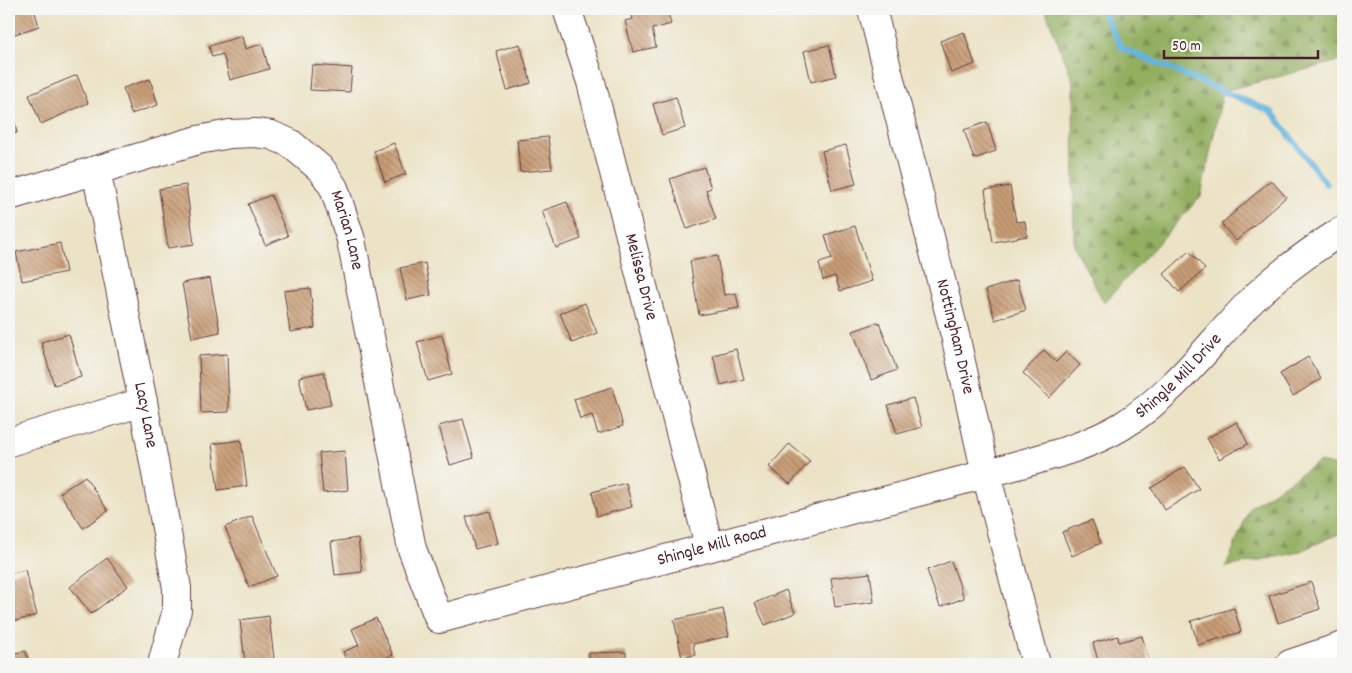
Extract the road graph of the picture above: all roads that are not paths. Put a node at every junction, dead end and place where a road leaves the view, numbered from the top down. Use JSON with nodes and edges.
{"nodes":[{"id":1,"x":567,"y":9,"type":"edge"},
{"id":2,"x":872,"y":9,"type":"edge"},
{"id":3,"x":96,"y":170,"type":"junction"},
{"id":4,"x":9,"y":196,"type":"edge"},
{"id":5,"x":1343,"y":230,"type":"edge"},
{"id":6,"x":143,"y":402,"type":"junction"},
{"id":7,"x":9,"y":442,"type":"edge"},
{"id":8,"x":986,"y":474,"type":"junction"},
{"id":9,"x":709,"y":546,"type":"junction"},
{"id":10,"x":439,"y":618,"type":"joint"},
{"id":11,"x":1343,"y":646,"type":"edge"},
{"id":12,"x":163,"y":660,"type":"dead end"},
{"id":13,"x":1036,"y":664,"type":"edge"},
{"id":14,"x":1290,"y":664,"type":"edge"}],
"edges":[{"from":1,"to":9,"type":"street","name":"Melissa Drive"},
{"from":2,"to":8,"type":"street","name":"Nottingham Drive"},
{"from":3,"to":4,"type":"street","name":"Marian Lane"},
{"from":3,"to":6,"type":"street","name":"Lacy Lane"},
{"from":3,"to":10,"type":"street","name":"Marian Lane"},
{"from":5,"to":8,"type":"street","name":"Shingle Mill Drive"},
{"from":6,"to":7,"type":"street"},
{"from":6,"to":12,"type":"street","name":"Lacy Lane"},
{"from":8,"to":9,"type":"street","name":"Shingle Mill Road"},
{"from":8,"to":13,"type":"street","name":"Nottingham Drive"},
{"from":9,"to":10,"type":"street","name":"Shingle Mill Road"},
{"from":11,"to":14,"type":"street"}]}
